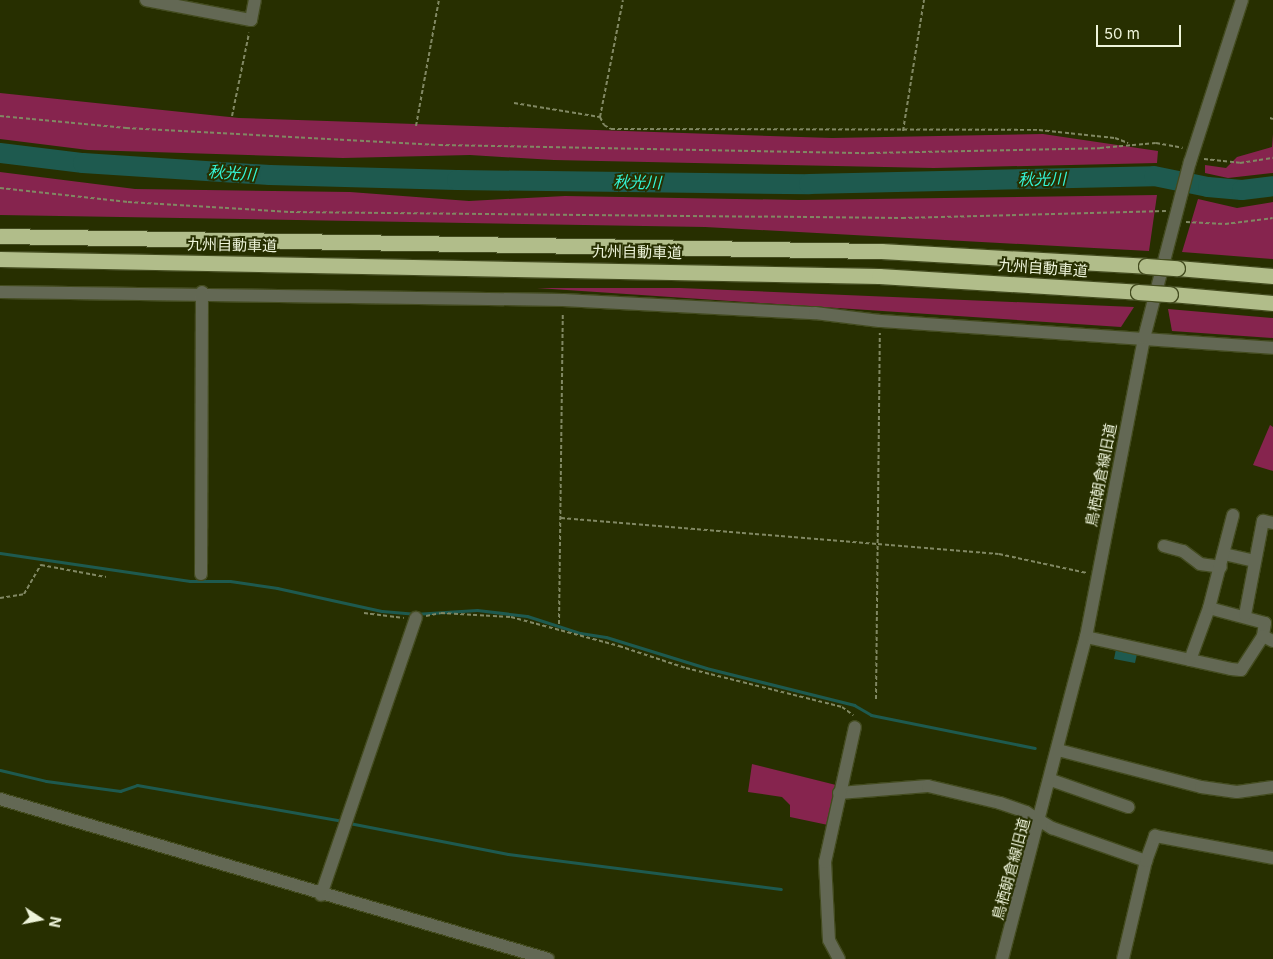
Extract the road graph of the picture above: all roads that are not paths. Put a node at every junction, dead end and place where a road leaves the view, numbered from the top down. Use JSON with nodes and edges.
{"nodes":[{"id":1,"x":146,"y":0,"type":"edge"},
{"id":2,"x":255,"y":0,"type":"edge"},
{"id":3,"x":1242,"y":0,"type":"edge"},
{"id":4,"x":0,"y":236,"type":"edge"},
{"id":5,"x":0,"y":260,"type":"edge"},
{"id":6,"x":1273,"y":276,"type":"edge"},
{"id":7,"x":0,"y":292,"type":"edge"},
{"id":8,"x":202,"y":292,"type":"junction"},
{"id":9,"x":1273,"y":303,"type":"edge"},
{"id":10,"x":1144,"y":338,"type":"junction"},
{"id":11,"x":1273,"y":348,"type":"edge"},
{"id":12,"x":1233,"y":515,"type":"dead end"},
{"id":13,"x":1273,"y":523,"type":"edge"},
{"id":14,"x":1164,"y":546,"type":"dead end"},
{"id":15,"x":1224,"y":554,"type":"junction"},
{"id":16,"x":1255,"y":561,"type":"junction"},
{"id":17,"x":1221,"y":567,"type":"junction"},
{"id":18,"x":201,"y":574,"type":"dead end"},
{"id":19,"x":1209,"y":608,"type":"junction"},
{"id":20,"x":1245,"y":615,"type":"junction"},
{"id":21,"x":416,"y":618,"type":"road end"},
{"id":22,"x":1086,"y":637,"type":"junction"},
{"id":23,"x":1268,"y":638,"type":"edge"},
{"id":24,"x":1190,"y":660,"type":"junction"},
{"id":25,"x":855,"y":727,"type":"road end"},
{"id":26,"x":1058,"y":750,"type":"junction"},
{"id":27,"x":1050,"y":780,"type":"junction"},
{"id":28,"x":1273,"y":787,"type":"edge"},
{"id":29,"x":839,"y":794,"type":"junction"},
{"id":30,"x":0,"y":799,"type":"edge"},
{"id":31,"x":1128,"y":807,"type":"dead end"},
{"id":32,"x":1040,"y":820,"type":"junction"},
{"id":33,"x":1273,"y":858,"type":"edge"},
{"id":34,"x":1146,"y":861,"type":"junction"},
{"id":35,"x":321,"y":895,"type":"junction"},
{"id":36,"x":548,"y":959,"type":"edge"},
{"id":37,"x":839,"y":959,"type":"edge"},
{"id":38,"x":1002,"y":959,"type":"edge"},
{"id":39,"x":1123,"y":959,"type":"edge"}],
"edges":[{"from":1,"to":2,"type":"street"},
{"from":3,"to":10,"type":"street","name":"鳥栖朝倉線旧道"},
{"from":4,"to":6,"type":"highway","name":"九州自動車道","bridge":true},
{"from":5,"to":9,"type":"highway","name":"九州自動車道","bridge":true},
{"from":7,"to":8,"type":"street"},
{"from":8,"to":10,"type":"street"},
{"from":8,"to":18,"type":"street"},
{"from":10,"to":11,"type":"street"},
{"from":10,"to":22,"type":"street","name":"鳥栖朝倉線旧道"},
{"from":12,"to":15,"type":"street"},
{"from":13,"to":16,"type":"street"},
{"from":14,"to":17,"type":"street"},
{"from":15,"to":16,"type":"street"},
{"from":15,"to":17,"type":"street"},
{"from":16,"to":20,"type":"street"},
{"from":17,"to":19,"type":"street"},
{"from":19,"to":20,"type":"street"},
{"from":19,"to":24,"type":"street"},
{"from":20,"to":23,"type":"street"},
{"from":21,"to":35,"type":"street"},
{"from":22,"to":24,"type":"street"},
{"from":22,"to":26,"type":"street","name":"鳥栖朝倉線旧道"},
{"from":23,"to":24,"type":"street"},
{"from":25,"to":29,"type":"street"},
{"from":26,"to":27,"type":"street","name":"鳥栖朝倉線旧道"},
{"from":26,"to":28,"type":"street"},
{"from":27,"to":31,"type":"street"},
{"from":27,"to":32,"type":"street","name":"鳥栖朝倉線旧道"},
{"from":29,"to":32,"type":"street"},
{"from":29,"to":37,"type":"street"},
{"from":30,"to":35,"type":"street"},
{"from":32,"to":34,"type":"street"},
{"from":32,"to":38,"type":"street","name":"鳥栖朝倉線旧道"},
{"from":33,"to":34,"type":"street"},
{"from":34,"to":39,"type":"street"},
{"from":35,"to":36,"type":"street"}]}
